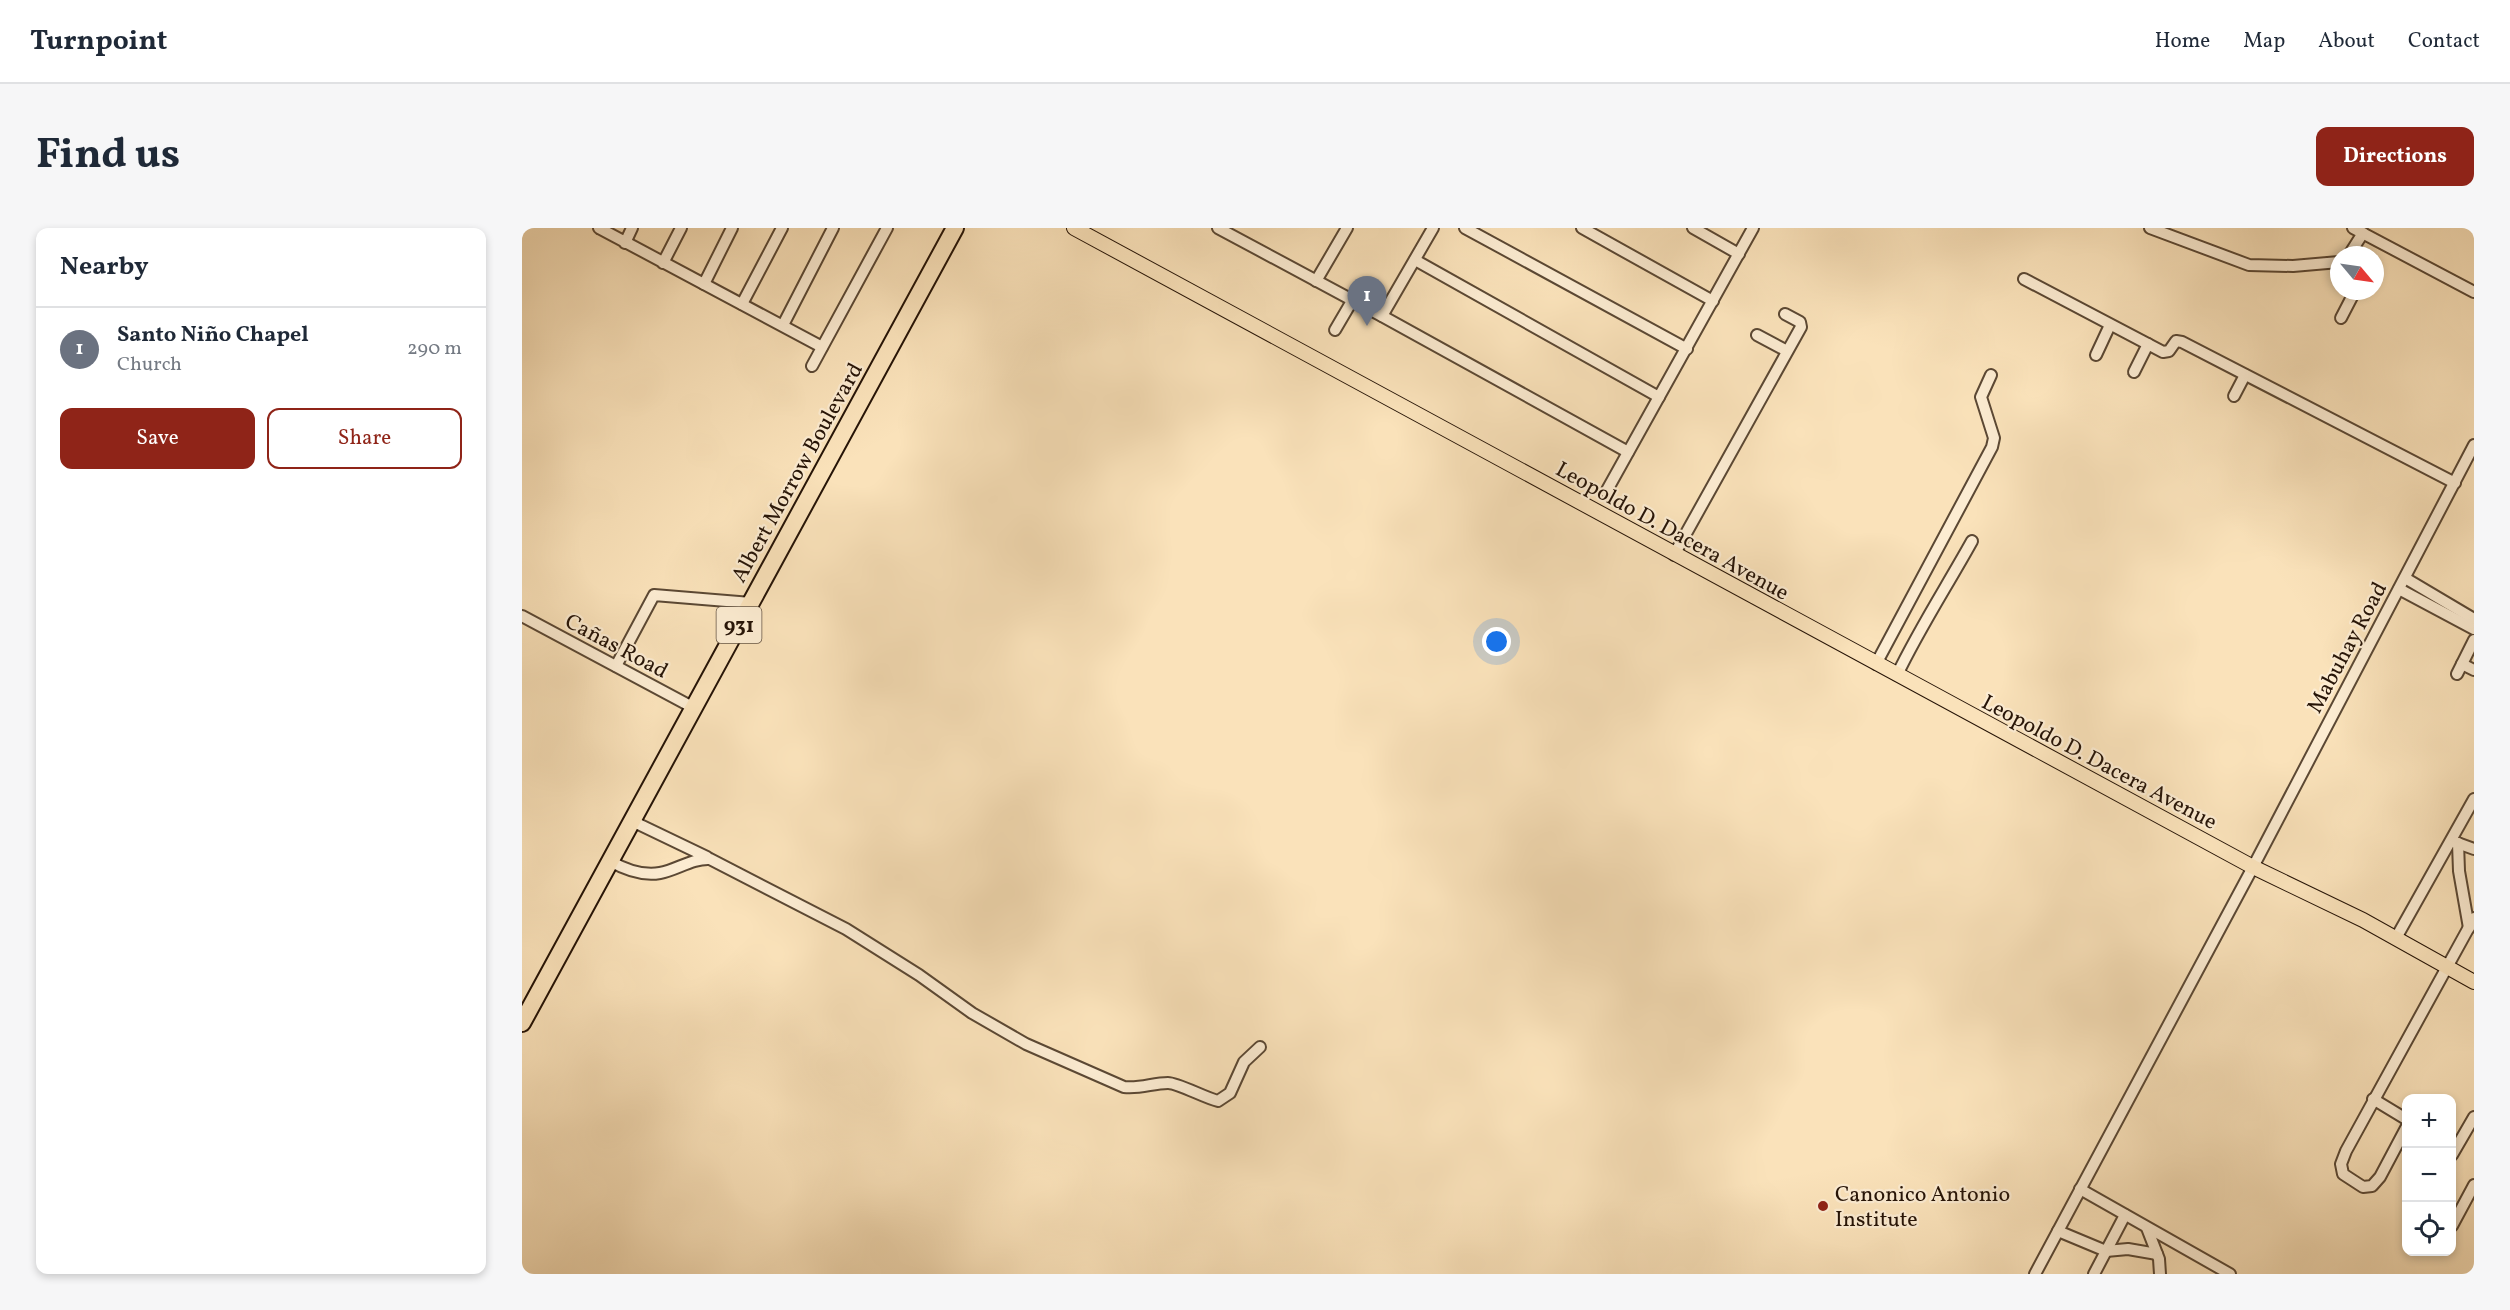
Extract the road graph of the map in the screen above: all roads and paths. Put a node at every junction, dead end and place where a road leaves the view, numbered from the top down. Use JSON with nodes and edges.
{"nodes":[{"id":1,"x":599,"y":228,"type":"edge"},
{"id":2,"x":632,"y":228,"type":"edge"},
{"id":3,"x":681,"y":228,"type":"edge"},
{"id":4,"x":732,"y":228,"type":"edge"},
{"id":5,"x":782,"y":228,"type":"edge"},
{"id":6,"x":833,"y":228,"type":"edge"},
{"id":7,"x":887,"y":228,"type":"edge"},
{"id":8,"x":955,"y":228,"type":"edge"},
{"id":9,"x":1074,"y":228,"type":"edge"},
{"id":10,"x":1218,"y":228,"type":"edge"},
{"id":11,"x":1347,"y":228,"type":"edge"},
{"id":12,"x":1433,"y":228,"type":"edge"},
{"id":13,"x":1465,"y":228,"type":"edge"},
{"id":14,"x":1582,"y":228,"type":"edge"},
{"id":15,"x":1693,"y":228,"type":"edge"},
{"id":16,"x":1753,"y":228,"type":"edge"},
{"id":17,"x":2150,"y":228,"type":"edge"},
{"id":18,"x":2361,"y":232,"type":"edge"},
{"id":19,"x":625,"y":243,"type":"junction"},
{"id":20,"x":2354,"y":246,"type":"edge"},
{"id":21,"x":1739,"y":254,"type":"junction"},
{"id":22,"x":1415,"y":260,"type":"junction"},
{"id":23,"x":663,"y":263,"type":"junction"},
{"id":24,"x":2330,"y":263,"type":"edge"},
{"id":25,"x":2024,"y":279,"type":"dead end"},
{"id":26,"x":1316,"y":281,"type":"junction"},
{"id":27,"x":704,"y":284,"type":"junction"},
{"id":28,"x":2474,"y":292,"type":"edge"},
{"id":29,"x":2350,"y":300,"type":"edge"},
{"id":30,"x":1352,"y":301,"type":"junction"},
{"id":31,"x":1713,"y":301,"type":"junction"},
{"id":32,"x":742,"y":304,"type":"junction"},
{"id":33,"x":1785,"y":314,"type":"dead end"},
{"id":34,"x":1382,"y":316,"type":"junction"},
{"id":35,"x":2341,"y":318,"type":"dead end"},
{"id":36,"x":2110,"y":325,"type":"junction"},
{"id":37,"x":783,"y":326,"type":"junction"},
{"id":38,"x":1335,"y":330,"type":"dead end"},
{"id":39,"x":1757,"y":335,"type":"dead end"},
{"id":40,"x":2148,"y":344,"type":"junction"},
{"id":41,"x":822,"y":347,"type":"junction"},
{"id":42,"x":1687,"y":350,"type":"junction"},
{"id":43,"x":1787,"y":351,"type":"junction"},
{"id":44,"x":2096,"y":355,"type":"dead end"},
{"id":45,"x":812,"y":366,"type":"dead end"},
{"id":46,"x":2134,"y":372,"type":"dead end"},
{"id":47,"x":1991,"y":375,"type":"dead end"},
{"id":48,"x":2245,"y":375,"type":"junction"},
{"id":49,"x":2234,"y":396,"type":"dead end"},
{"id":50,"x":1659,"y":397,"type":"junction"},
{"id":51,"x":2473,"y":451,"type":"edge"},
{"id":52,"x":1628,"y":452,"type":"junction"},
{"id":53,"x":2455,"y":483,"type":"junction"},
{"id":54,"x":1606,"y":492,"type":"dead end"},
{"id":55,"x":1972,"y":541,"type":"dead end"},
{"id":56,"x":1674,"y":555,"type":"junction"},
{"id":57,"x":2404,"y":578,"type":"junction"},
{"id":58,"x":2399,"y":589,"type":"junction"},
{"id":59,"x":751,"y":603,"type":"junction"},
{"id":60,"x":2455,"y":614,"type":"junction"},
{"id":61,"x":522,"y":616,"type":"edge"},
{"id":62,"x":2474,"y":618,"type":"edge"},
{"id":63,"x":2474,"y":629,"type":"edge"},
{"id":64,"x":2474,"y":640,"type":"edge"},
{"id":65,"x":1876,"y":664,"type":"junction"},
{"id":66,"x":616,"y":666,"type":"junction"},
{"id":67,"x":2474,"y":670,"type":"edge"},
{"id":68,"x":1897,"y":675,"type":"junction"},
{"id":69,"x":694,"y":708,"type":"junction"},
{"id":70,"x":2474,"y":799,"type":"edge"},
{"id":71,"x":632,"y":821,"type":"junction"},
{"id":72,"x":2455,"y":842,"type":"junction"},
{"id":73,"x":2474,"y":849,"type":"edge"},
{"id":74,"x":710,"y":859,"type":"junction"},
{"id":75,"x":610,"y":861,"type":"junction"},
{"id":76,"x":2253,"y":867,"type":"junction"},
{"id":77,"x":2471,"y":923,"type":"edge"},
{"id":78,"x":2397,"y":938,"type":"junction"},
{"id":79,"x":2446,"y":966,"type":"junction"},
{"id":80,"x":2474,"y":982,"type":"edge"},
{"id":81,"x":523,"y":1020,"type":"edge"},
{"id":82,"x":1260,"y":1047,"type":"dead end"},
{"id":83,"x":2373,"y":1100,"type":"junction"},
{"id":84,"x":2402,"y":1117,"type":"edge"},
{"id":85,"x":2474,"y":1117,"type":"edge"},
{"id":86,"x":2402,"y":1136,"type":"edge"},
{"id":87,"x":2455,"y":1148,"type":"edge"},
{"id":88,"x":2474,"y":1185,"type":"edge"},
{"id":89,"x":2080,"y":1189,"type":"junction"},
{"id":90,"x":2457,"y":1206,"type":"edge"},
{"id":91,"x":2125,"y":1215,"type":"junction"},
{"id":92,"x":2147,"y":1228,"type":"junction"},
{"id":93,"x":2058,"y":1231,"type":"junction"},
{"id":94,"x":2106,"y":1251,"type":"junction"},
{"id":95,"x":2157,"y":1254,"type":"junction"},
{"id":96,"x":2224,"y":1272,"type":"edge"},
{"id":97,"x":2036,"y":1274,"type":"edge"},
{"id":98,"x":2094,"y":1274,"type":"edge"},
{"id":99,"x":2160,"y":1274,"type":"edge"}],
"edges":[{"from":1,"to":19,"type":"street"},
{"from":2,"to":19,"type":"street"},
{"from":3,"to":23,"type":"street"},
{"from":4,"to":27,"type":"street"},
{"from":5,"to":32,"type":"street"},
{"from":6,"to":37,"type":"street"},
{"from":7,"to":41,"type":"street"},
{"from":8,"to":59,"type":"highway","name":"Albert Morrow Boulevard","number":"931"},
{"from":9,"to":56,"type":"main road","name":"Leopoldo D. Dacera Avenue"},
{"from":10,"to":26,"type":"street"},
{"from":11,"to":26,"type":"street"},
{"from":12,"to":22,"type":"street"},
{"from":13,"to":42,"type":"street"},
{"from":14,"to":31,"type":"street"},
{"from":15,"to":21,"type":"street"},
{"from":16,"to":21,"type":"street"},
{"from":17,"to":24,"type":"street"},
{"from":18,"to":20,"type":"street"},
{"from":18,"to":28,"type":"street"},
{"from":19,"to":23,"type":"street"},
{"from":21,"to":31,"type":"street"},
{"from":22,"to":34,"type":"street"},
{"from":22,"to":50,"type":"street"},
{"from":23,"to":27,"type":"street"},
{"from":25,"to":36,"type":"street"},
{"from":26,"to":30,"type":"street"},
{"from":27,"to":32,"type":"street"},
{"from":29,"to":35,"type":"street"},
{"from":30,"to":34,"type":"street"},
{"from":30,"to":38,"type":"street"},
{"from":31,"to":42,"type":"street"},
{"from":32,"to":37,"type":"street"},
{"from":33,"to":43,"type":"street"},
{"from":34,"to":52,"type":"street"},
{"from":36,"to":40,"type":"street"},
{"from":36,"to":44,"type":"street"},
{"from":37,"to":41,"type":"street"},
{"from":39,"to":43,"type":"street"},
{"from":40,"to":46,"type":"street"},
{"from":40,"to":48,"type":"street"},
{"from":41,"to":45,"type":"street"},
{"from":42,"to":50,"type":"street"},
{"from":43,"to":56,"type":"street"},
{"from":47,"to":65,"type":"street"},
{"from":48,"to":49,"type":"street"},
{"from":48,"to":53,"type":"street"},
{"from":50,"to":52,"type":"street"},
{"from":51,"to":53,"type":"street","name":"Mabuhay Road"},
{"from":52,"to":54,"type":"street"},
{"from":53,"to":57,"type":"street","name":"Mabuhay Road"},
{"from":55,"to":68,"type":"street"},
{"from":56,"to":65,"type":"main road","name":"Leopoldo D. Dacera Avenue"},
{"from":57,"to":58,"type":"street","name":"Mabuhay Road"},
{"from":57,"to":60,"type":"street"},
{"from":58,"to":60,"type":"street"},
{"from":58,"to":76,"type":"street","name":"Mabuhay Road"},
{"from":59,"to":66,"type":"street"},
{"from":59,"to":69,"type":"highway","name":"Albert Morrow Boulevard","number":"931"},
{"from":60,"to":62,"type":"street"},
{"from":60,"to":63,"type":"street"},
{"from":61,"to":66,"type":"street","name":"Cañas Road"},
{"from":64,"to":67,"type":"street"},
{"from":65,"to":68,"type":"main road","name":"Leopoldo D. Dacera Avenue"},
{"from":66,"to":69,"type":"street","name":"Cañas Road"},
{"from":68,"to":76,"type":"main road","name":"Leopoldo D. Dacera Avenue"},
{"from":69,"to":71,"type":"highway","name":"Albert Morrow Boulevard","number":"931"},
{"from":70,"to":72,"type":"street"},
{"from":71,"to":74,"type":"street"},
{"from":71,"to":75,"type":"highway","name":"Albert Morrow Boulevard","number":"931"},
{"from":72,"to":73,"type":"street"},
{"from":72,"to":77,"type":"street"},
{"from":72,"to":78,"type":"street"},
{"from":74,"to":75,"type":"street"},
{"from":74,"to":82,"type":"street"},
{"from":75,"to":81,"type":"highway","name":"Albert Morrow Boulevard","number":"931"},
{"from":76,"to":78,"type":"main road","name":"Leopoldo D. Dacera Avenue"},
{"from":76,"to":89,"type":"street","name":"Mabuhay Road"},
{"from":77,"to":79,"type":"street"},
{"from":78,"to":79,"type":"main road","name":"Leopoldo D. Dacera Avenue"},
{"from":79,"to":80,"type":"main road","name":"Leopoldo D. Dacera Avenue"},
{"from":79,"to":83,"type":"street"},
{"from":83,"to":84,"type":"street"},
{"from":83,"to":86,"type":"street"},
{"from":85,"to":87,"type":"street"},
{"from":88,"to":90,"type":"street"},
{"from":89,"to":91,"type":"street"},
{"from":89,"to":93,"type":"street","name":"Mabuhay Road"},
{"from":91,"to":92,"type":"street"},
{"from":91,"to":94,"type":"street"},
{"from":92,"to":95,"type":"street"},
{"from":92,"to":96,"type":"street"},
{"from":93,"to":94,"type":"street"},
{"from":93,"to":97,"type":"street","name":"Mabuhay Road"},
{"from":94,"to":95,"type":"street"},
{"from":94,"to":98,"type":"street"},
{"from":95,"to":99,"type":"street"}]}
